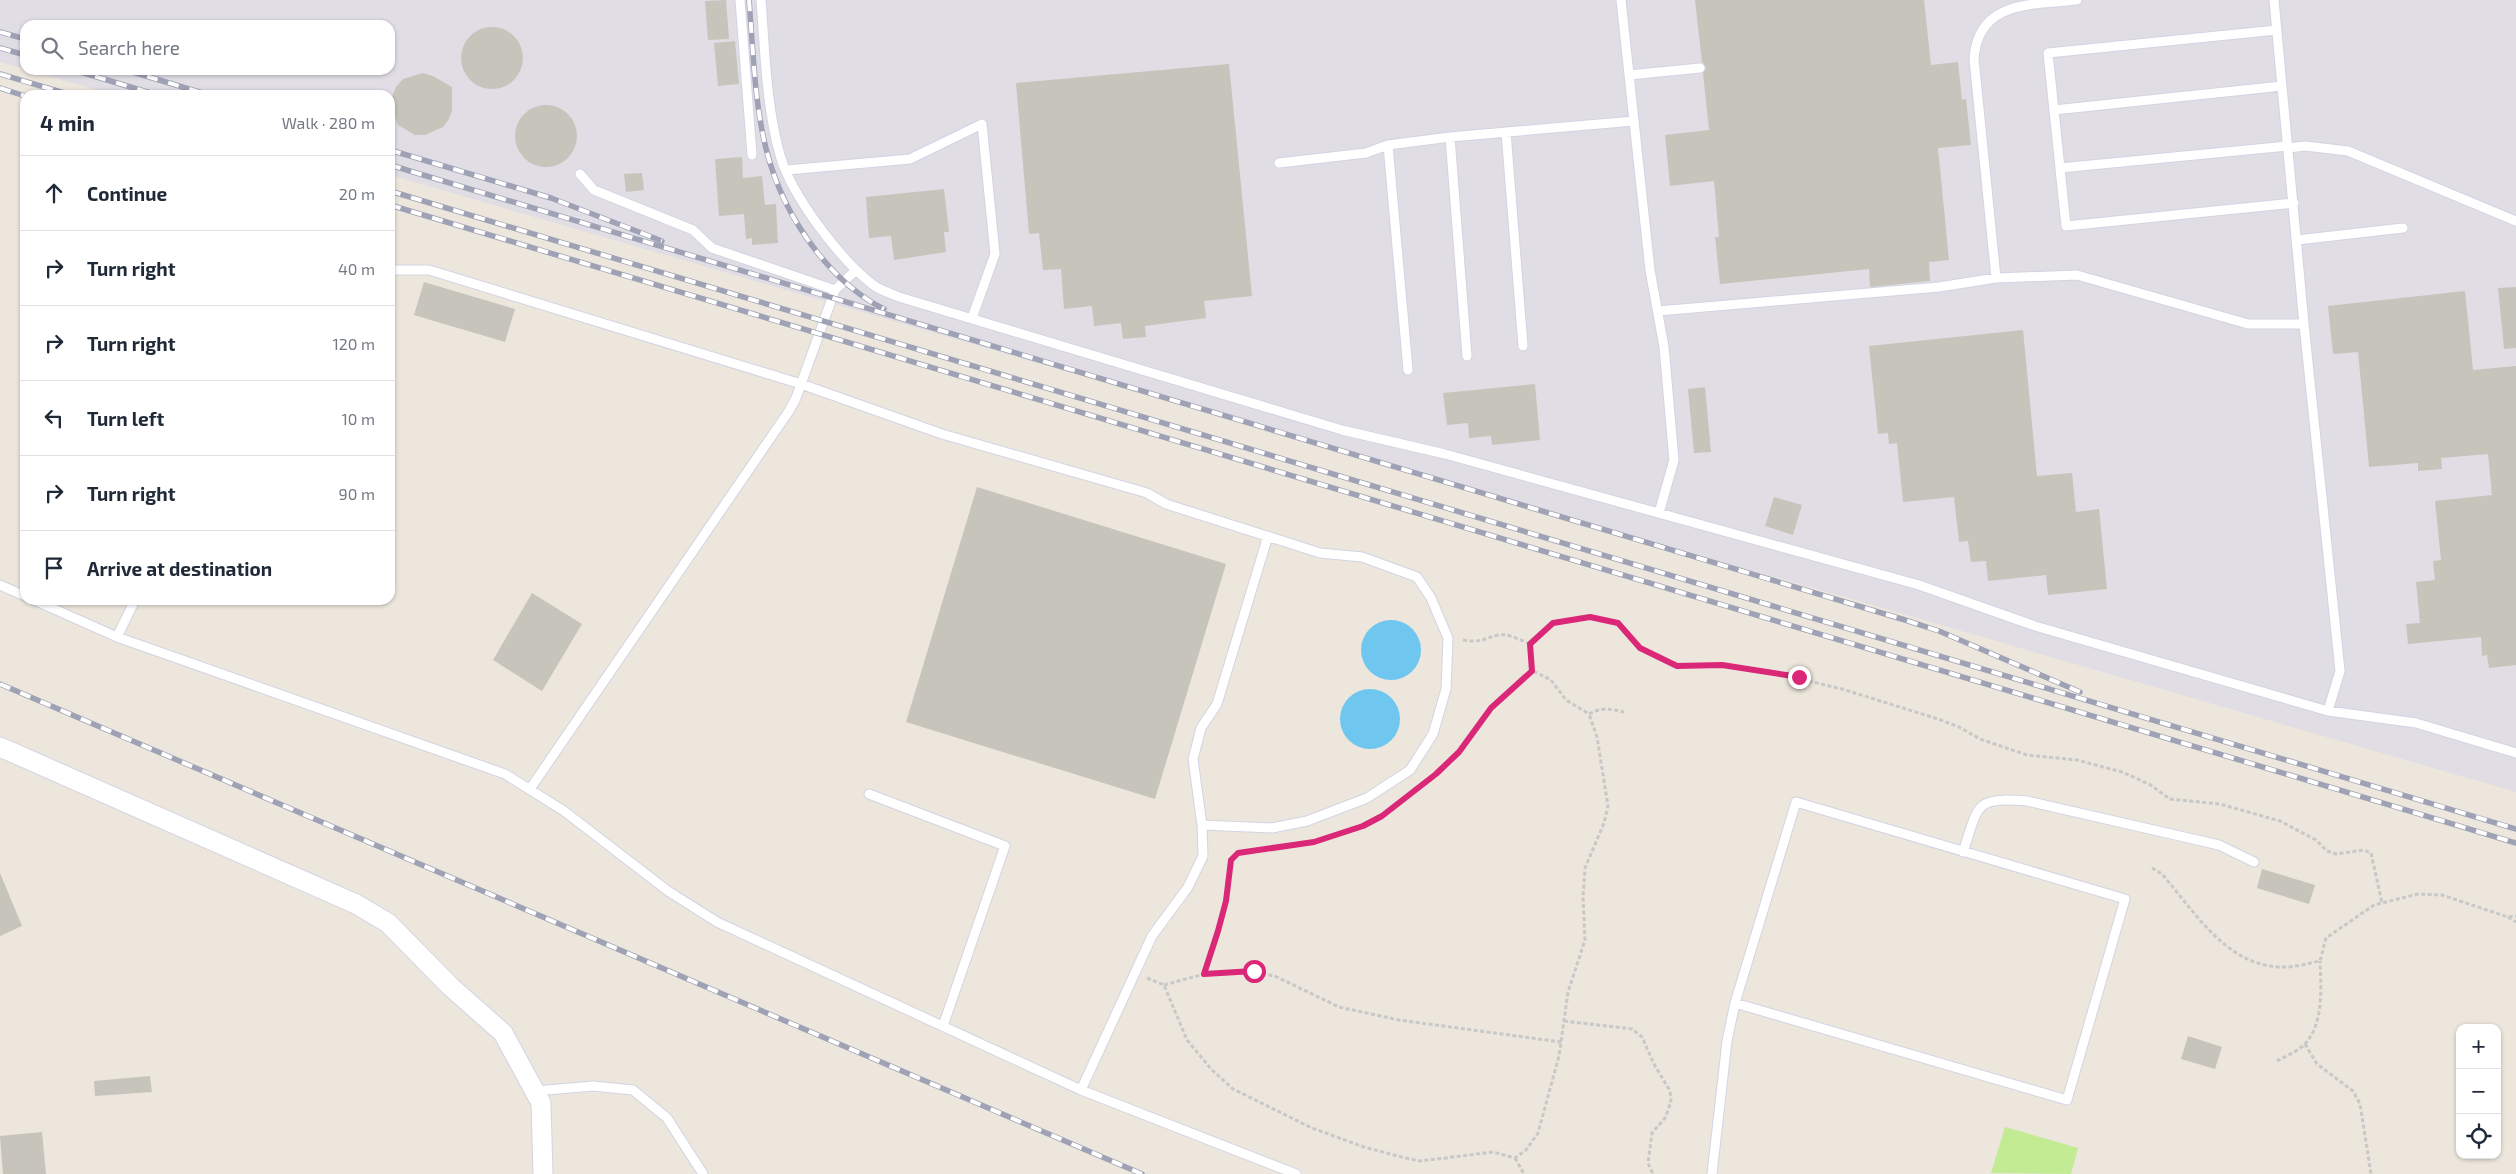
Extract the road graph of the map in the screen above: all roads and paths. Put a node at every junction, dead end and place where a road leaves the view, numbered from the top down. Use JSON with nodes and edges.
{"nodes":[{"id":1,"x":740,"y":0,"type":"edge"},
{"id":2,"x":761,"y":0,"type":"edge"},
{"id":3,"x":1621,"y":0,"type":"edge"},
{"id":4,"x":2077,"y":0,"type":"edge"},
{"id":5,"x":2274,"y":0,"type":"edge"},
{"id":6,"x":2277,"y":30,"type":"junction"},
{"id":7,"x":1700,"y":68,"type":"dead end"},
{"id":8,"x":1629,"y":75,"type":"junction"},
{"id":9,"x":2282,"y":86,"type":"junction"},
{"id":10,"x":2054,"y":110,"type":"junction"},
{"id":11,"x":1634,"y":121,"type":"junction"},
{"id":12,"x":1506,"y":132,"type":"junction"},
{"id":13,"x":1450,"y":137,"type":"junction"},
{"id":14,"x":1388,"y":145,"type":"junction"},
{"id":15,"x":2288,"y":147,"type":"junction"},
{"id":16,"x":752,"y":155,"type":"dead end"},
{"id":17,"x":1279,"y":163,"type":"dead end"},
{"id":18,"x":2060,"y":168,"type":"junction"},
{"id":19,"x":787,"y":170,"type":"junction"},
{"id":20,"x":580,"y":174,"type":"dead end"},
{"id":21,"x":2294,"y":203,"type":"junction"},
{"id":22,"x":2516,"y":221,"type":"edge"},
{"id":23,"x":2403,"y":228,"type":"dead end"},
{"id":24,"x":2297,"y":240,"type":"junction"},
{"id":25,"x":395,"y":270,"type":"edge"},
{"id":26,"x":856,"y":270,"type":"junction"},
{"id":27,"x":1996,"y":278,"type":"junction"},
{"id":28,"x":834,"y":290,"type":"junction"},
{"id":29,"x":1658,"y":311,"type":"junction"},
{"id":30,"x":972,"y":318,"type":"junction"},
{"id":31,"x":2304,"y":324,"type":"junction"},
{"id":32,"x":1523,"y":346,"type":"dead end"},
{"id":33,"x":1467,"y":356,"type":"dead end"},
{"id":34,"x":1408,"y":370,"type":"dead end"},
{"id":35,"x":801,"y":384,"type":"junction"},
{"id":36,"x":1659,"y":513,"type":"junction"},
{"id":37,"x":1268,"y":536,"type":"junction"},
{"id":38,"x":0,"y":585,"type":"edge"},
{"id":39,"x":20,"y":594,"type":"edge"},
{"id":40,"x":45,"y":605,"type":"edge"},
{"id":41,"x":133,"y":605,"type":"edge"},
{"id":42,"x":117,"y":637,"type":"junction"},
{"id":43,"x":1448,"y":638,"type":"junction"},
{"id":44,"x":1530,"y":644,"type":"junction"},
{"id":45,"x":1532,"y":671,"type":"junction"},
{"id":46,"x":2328,"y":710,"type":"junction"},
{"id":47,"x":1624,"y":712,"type":"dead end"},
{"id":48,"x":1589,"y":714,"type":"junction"},
{"id":49,"x":0,"y":747,"type":"edge"},
{"id":50,"x":2516,"y":753,"type":"edge"},
{"id":51,"x":530,"y":789,"type":"junction"},
{"id":52,"x":869,"y":794,"type":"dead end"},
{"id":53,"x":1202,"y":825,"type":"junction"},
{"id":54,"x":1963,"y":852,"type":"junction"},
{"id":55,"x":2254,"y":862,"type":"dead end"},
{"id":56,"x":2152,"y":868,"type":"dead end"},
{"id":57,"x":2382,"y":903,"type":"junction"},
{"id":58,"x":2516,"y":916,"type":"edge"},
{"id":59,"x":2508,"y":917,"type":"junction"},
{"id":60,"x":2516,"y":922,"type":"edge"},
{"id":61,"x":2320,"y":961,"type":"junction"},
{"id":62,"x":1135,"y":972,"type":"junction"},
{"id":63,"x":1204,"y":974,"type":"junction"},
{"id":64,"x":1164,"y":985,"type":"junction"},
{"id":65,"x":1735,"y":1003,"type":"junction"},
{"id":66,"x":1564,"y":1021,"type":"junction"},
{"id":67,"x":943,"y":1026,"type":"junction"},
{"id":68,"x":1561,"y":1042,"type":"junction"},
{"id":69,"x":2305,"y":1044,"type":"junction"},
{"id":70,"x":2278,"y":1061,"type":"dead end"},
{"id":71,"x":1081,"y":1090,"type":"junction"},
{"id":72,"x":535,"y":1092,"type":"junction"},
{"id":73,"x":1515,"y":1158,"type":"junction"},
{"id":74,"x":543,"y":1174,"type":"edge"},
{"id":75,"x":703,"y":1174,"type":"edge"},
{"id":76,"x":1296,"y":1174,"type":"edge"},
{"id":77,"x":1524,"y":1174,"type":"edge"},
{"id":78,"x":1653,"y":1174,"type":"edge"},
{"id":79,"x":1712,"y":1174,"type":"edge"},
{"id":80,"x":2371,"y":1174,"type":"edge"}],
"edges":[{"from":1,"to":16,"type":"lane"},
{"from":2,"to":19,"type":"lane"},
{"from":3,"to":8,"type":"lane"},
{"from":4,"to":27,"type":"lane"},
{"from":5,"to":6,"type":"lane"},
{"from":6,"to":9,"type":"lane"},
{"from":6,"to":10,"type":"lane"},
{"from":7,"to":8,"type":"lane"},
{"from":8,"to":11,"type":"lane"},
{"from":9,"to":10,"type":"lane"},
{"from":9,"to":15,"type":"lane"},
{"from":10,"to":18,"type":"lane"},
{"from":11,"to":12,"type":"lane"},
{"from":11,"to":29,"type":"lane"},
{"from":12,"to":13,"type":"lane"},
{"from":12,"to":32,"type":"lane"},
{"from":13,"to":14,"type":"lane"},
{"from":13,"to":33,"type":"lane"},
{"from":14,"to":17,"type":"lane"},
{"from":14,"to":34,"type":"lane"},
{"from":15,"to":18,"type":"lane"},
{"from":15,"to":21,"type":"lane"},
{"from":15,"to":22,"type":"lane"},
{"from":18,"to":21,"type":"lane"},
{"from":19,"to":26,"type":"lane"},
{"from":19,"to":30,"type":"lane"},
{"from":20,"to":28,"type":"lane"},
{"from":21,"to":24,"type":"lane"},
{"from":23,"to":24,"type":"lane"},
{"from":24,"to":31,"type":"lane"},
{"from":25,"to":35,"type":"lane"},
{"from":26,"to":28,"type":"lane"},
{"from":26,"to":30,"type":"lane"},
{"from":27,"to":29,"type":"lane"},
{"from":27,"to":31,"type":"lane"},
{"from":28,"to":35,"type":"lane"},
{"from":29,"to":36,"type":"lane"},
{"from":30,"to":36,"type":"lane"},
{"from":31,"to":46,"type":"lane"},
{"from":35,"to":37,"type":"lane"},
{"from":35,"to":51,"type":"lane"},
{"from":36,"to":46,"type":"lane"},
{"from":37,"to":43,"type":"lane"},
{"from":37,"to":53,"type":"lane"},
{"from":38,"to":39,"type":"lane"},
{"from":40,"to":42,"type":"lane"},
{"from":41,"to":42,"type":"lane"},
{"from":42,"to":51,"type":"lane"},
{"from":43,"to":44,"type":"path"},
{"from":43,"to":53,"type":"lane"},
{"from":44,"to":45,"type":"path"},
{"from":44,"to":57,"type":"path"},
{"from":45,"to":48,"type":"path"},
{"from":45,"to":63,"type":"path"},
{"from":46,"to":50,"type":"lane"},
{"from":47,"to":48,"type":"path"},
{"from":48,"to":66,"type":"path"},
{"from":49,"to":72,"type":"street"},
{"from":51,"to":67,"type":"lane"},
{"from":52,"to":67,"type":"lane"},
{"from":53,"to":62,"type":"lane"},
{"from":54,"to":55,"type":"lane"},
{"from":54,"to":65,"type":"lane"},
{"from":54,"to":65,"type":"lane"},
{"from":56,"to":61,"type":"path"},
{"from":57,"to":59,"type":"path"},
{"from":57,"to":61,"type":"path"},
{"from":58,"to":59,"type":"path"},
{"from":59,"to":60,"type":"path"},
{"from":61,"to":69,"type":"path"},
{"from":62,"to":64,"type":"path"},
{"from":62,"to":71,"type":"lane"},
{"from":63,"to":64,"type":"path"},
{"from":63,"to":68,"type":"path"},
{"from":64,"to":73,"type":"path"},
{"from":65,"to":79,"type":"lane"},
{"from":66,"to":68,"type":"path"},
{"from":66,"to":78,"type":"path"},
{"from":67,"to":71,"type":"lane"},
{"from":68,"to":73,"type":"path"},
{"from":69,"to":70,"type":"path"},
{"from":69,"to":80,"type":"path"},
{"from":71,"to":76,"type":"lane"},
{"from":72,"to":74,"type":"street"},
{"from":72,"to":75,"type":"lane"},
{"from":73,"to":77,"type":"path"}]}
